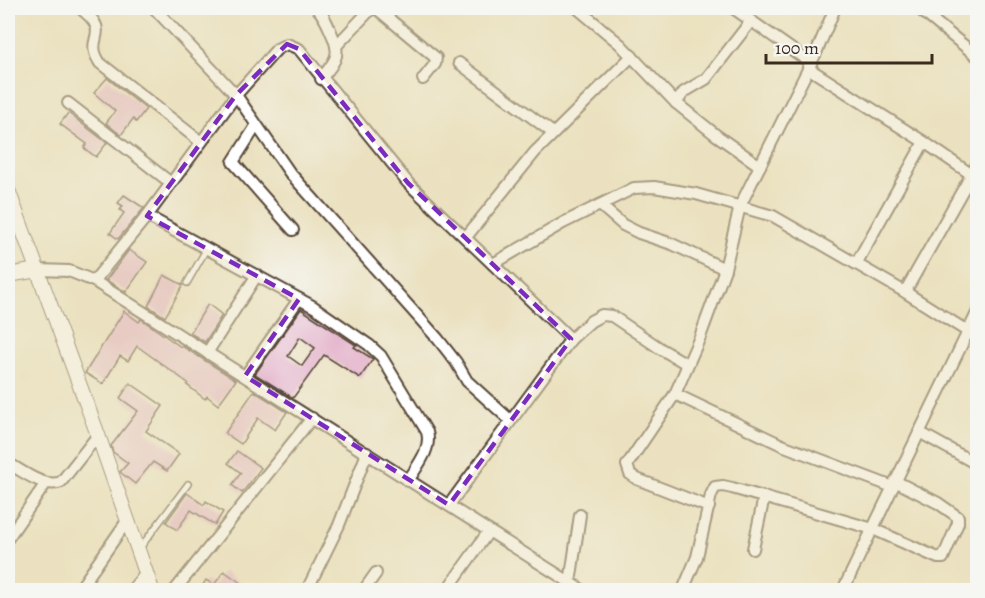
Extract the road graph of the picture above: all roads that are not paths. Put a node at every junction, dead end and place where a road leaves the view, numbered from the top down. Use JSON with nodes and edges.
{"nodes":[{"id":1,"x":80,"y":8,"type":"edge"},
{"id":2,"x":154,"y":8,"type":"edge"},
{"id":3,"x":317,"y":8,"type":"edge"},
{"id":4,"x":374,"y":8,"type":"edge"},
{"id":5,"x":577,"y":8,"type":"edge"},
{"id":6,"x":733,"y":8,"type":"edge"},
{"id":7,"x":836,"y":8,"type":"edge"},
{"id":8,"x":918,"y":8,"type":"edge"},
{"id":9,"x":751,"y":21,"type":"junction"},
{"id":10,"x":337,"y":45,"type":"junction"},
{"id":11,"x":632,"y":56,"type":"junction"},
{"id":12,"x":978,"y":57,"type":"edge"},
{"id":13,"x":459,"y":63,"type":"dead end"},
{"id":14,"x":810,"y":66,"type":"junction"},
{"id":15,"x":321,"y":79,"type":"junction"},
{"id":16,"x":423,"y":79,"type":"dead end"},
{"id":17,"x":236,"y":96,"type":"junction"},
{"id":18,"x":68,"y":103,"type":"dead end"},
{"id":19,"x":676,"y":103,"type":"junction"},
{"id":20,"x":256,"y":126,"type":"junction"},
{"id":21,"x":553,"y":133,"type":"junction"},
{"id":22,"x":201,"y":142,"type":"junction"},
{"id":23,"x":924,"y":142,"type":"junction"},
{"id":24,"x":978,"y":163,"type":"edge"},
{"id":25,"x":760,"y":166,"type":"junction"},
{"id":26,"x":974,"y":177,"type":"edge"},
{"id":27,"x":171,"y":183,"type":"junction"},
{"id":28,"x":8,"y":190,"type":"edge"},
{"id":29,"x":600,"y":205,"type":"junction"},
{"id":30,"x":740,"y":206,"type":"junction"},
{"id":31,"x":147,"y":216,"type":"junction"},
{"id":32,"x":293,"y":230,"type":"dead end"},
{"id":33,"x":466,"y":237,"type":"junction"},
{"id":34,"x":207,"y":248,"type":"junction"},
{"id":35,"x":493,"y":264,"type":"junction"},
{"id":36,"x":856,"y":264,"type":"junction"},
{"id":37,"x":725,"y":269,"type":"junction"},
{"id":38,"x":38,"y":270,"type":"junction"},
{"id":39,"x":8,"y":275,"type":"edge"},
{"id":40,"x":257,"y":276,"type":"junction"},
{"id":41,"x":94,"y":281,"type":"junction"},
{"id":42,"x":187,"y":283,"type":"dead end"},
{"id":43,"x":904,"y":292,"type":"junction"},
{"id":44,"x":299,"y":299,"type":"junction"},
{"id":45,"x":978,"y":311,"type":"edge"},
{"id":46,"x":967,"y":331,"type":"junction"},
{"id":47,"x":978,"y":338,"type":"edge"},
{"id":48,"x":570,"y":339,"type":"junction"},
{"id":49,"x":207,"y":352,"type":"junction"},
{"id":50,"x":687,"y":364,"type":"junction"},
{"id":51,"x":245,"y":376,"type":"junction"},
{"id":52,"x":675,"y":394,"type":"junction"},
{"id":53,"x":312,"y":418,"type":"junction"},
{"id":54,"x":510,"y":420,"type":"junction"},
{"id":55,"x":919,"y":432,"type":"junction"},
{"id":56,"x":98,"y":435,"type":"junction"},
{"id":57,"x":367,"y":453,"type":"junction"},
{"id":58,"x":8,"y":464,"type":"edge"},
{"id":59,"x":978,"y":465,"type":"edge"},
{"id":60,"x":408,"y":481,"type":"junction"},
{"id":61,"x":46,"y":483,"type":"junction"},
{"id":62,"x":188,"y":484,"type":"dead end"},
{"id":63,"x":894,"y":484,"type":"junction"},
{"id":64,"x":764,"y":497,"type":"junction"},
{"id":65,"x":449,"y":505,"type":"junction"},
{"id":66,"x":709,"y":507,"type":"junction"},
{"id":67,"x":580,"y":515,"type":"dead end"},
{"id":68,"x":127,"y":521,"type":"junction"},
{"id":69,"x":873,"y":529,"type":"junction"},
{"id":70,"x":489,"y":531,"type":"junction"},
{"id":71,"x":8,"y":538,"type":"edge"},
{"id":72,"x":753,"y":549,"type":"dead end"},
{"id":73,"x":138,"y":550,"type":"junction"},
{"id":74,"x":146,"y":573,"type":"junction"},
{"id":75,"x":376,"y":573,"type":"dead end"},
{"id":76,"x":570,"y":583,"type":"junction"},
{"id":77,"x":78,"y":591,"type":"edge"},
{"id":78,"x":132,"y":591,"type":"edge"},
{"id":79,"x":152,"y":591,"type":"edge"},
{"id":80,"x":175,"y":591,"type":"edge"},
{"id":81,"x":307,"y":591,"type":"edge"},
{"id":82,"x":364,"y":591,"type":"edge"},
{"id":83,"x":447,"y":591,"type":"edge"},
{"id":84,"x":582,"y":591,"type":"edge"},
{"id":85,"x":683,"y":591,"type":"edge"},
{"id":86,"x":843,"y":591,"type":"edge"}],
"edges":[{"from":1,"to":22,"type":"street"},
{"from":2,"to":17,"type":"street"},
{"from":3,"to":10,"type":"street"},
{"from":4,"to":10,"type":"street"},
{"from":4,"to":16,"type":"street"},
{"from":5,"to":11,"type":"street"},
{"from":6,"to":9,"type":"street"},
{"from":7,"to":14,"type":"street"},
{"from":8,"to":12,"type":"street"},
{"from":9,"to":14,"type":"street"},
{"from":9,"to":19,"type":"street"},
{"from":10,"to":15,"type":"street"},
{"from":11,"to":19,"type":"street"},
{"from":11,"to":21,"type":"street"},
{"from":13,"to":21,"type":"street"},
{"from":14,"to":23,"type":"street"},
{"from":14,"to":25,"type":"street"},
{"from":15,"to":17,"type":"street"},
{"from":15,"to":33,"type":"street"},
{"from":17,"to":20,"type":"street"},
{"from":17,"to":22,"type":"street"},
{"from":18,"to":27,"type":"street"},
{"from":19,"to":25,"type":"street"},
{"from":20,"to":32,"type":"street"},
{"from":20,"to":54,"type":"street"},
{"from":21,"to":33,"type":"street"},
{"from":22,"to":27,"type":"street"},
{"from":23,"to":26,"type":"street"},
{"from":23,"to":36,"type":"street"},
{"from":24,"to":26,"type":"street"},
{"from":25,"to":30,"type":"street"},
{"from":26,"to":43,"type":"street"},
{"from":27,"to":31,"type":"street"},
{"from":28,"to":38,"type":"street"},
{"from":29,"to":30,"type":"street"},
{"from":29,"to":35,"type":"street"},
{"from":29,"to":37,"type":"street"},
{"from":30,"to":36,"type":"street"},
{"from":30,"to":37,"type":"street"},
{"from":31,"to":34,"type":"street"},
{"from":31,"to":41,"type":"street"},
{"from":33,"to":35,"type":"street"},
{"from":34,"to":40,"type":"street"},
{"from":34,"to":42,"type":"lane"},
{"from":35,"to":48,"type":"street"},
{"from":36,"to":43,"type":"street"},
{"from":37,"to":50,"type":"street"},
{"from":38,"to":39,"type":"street"},
{"from":38,"to":41,"type":"street"},
{"from":38,"to":56,"type":"street"},
{"from":40,"to":44,"type":"street"},
{"from":40,"to":49,"type":"street"},
{"from":41,"to":49,"type":"street"},
{"from":43,"to":46,"type":"street"},
{"from":44,"to":51,"type":"street"},
{"from":44,"to":60,"type":"street"},
{"from":45,"to":46,"type":"street"},
{"from":46,"to":47,"type":"street"},
{"from":46,"to":55,"type":"street"},
{"from":48,"to":50,"type":"street"},
{"from":48,"to":54,"type":"street"},
{"from":49,"to":51,"type":"street"},
{"from":50,"to":52,"type":"street"},
{"from":51,"to":53,"type":"street"},
{"from":52,"to":63,"type":"street"},
{"from":52,"to":66,"type":"street"},
{"from":53,"to":57,"type":"street"},
{"from":53,"to":80,"type":"street"},
{"from":54,"to":65,"type":"street"},
{"from":55,"to":59,"type":"street"},
{"from":55,"to":63,"type":"street"},
{"from":56,"to":61,"type":"street"},
{"from":56,"to":68,"type":"street"},
{"from":57,"to":60,"type":"street"},
{"from":57,"to":81,"type":"street"},
{"from":58,"to":61,"type":"street"},
{"from":60,"to":65,"type":"street"},
{"from":61,"to":71,"type":"street"},
{"from":62,"to":73,"type":"lane"},
{"from":63,"to":69,"type":"street"},
{"from":63,"to":69,"type":"street"},
{"from":64,"to":66,"type":"street"},
{"from":64,"to":69,"type":"street"},
{"from":64,"to":72,"type":"street"},
{"from":65,"to":70,"type":"street"},
{"from":66,"to":85,"type":"street"},
{"from":67,"to":76,"type":"street"},
{"from":68,"to":73,"type":"street"},
{"from":68,"to":77,"type":"street"},
{"from":69,"to":86,"type":"street"},
{"from":70,"to":76,"type":"street"},
{"from":70,"to":83,"type":"street"},
{"from":73,"to":74,"type":"street"},
{"from":74,"to":78,"type":"street"},
{"from":74,"to":79,"type":"street"},
{"from":75,"to":82,"type":"street"},
{"from":76,"to":84,"type":"street"}]}
